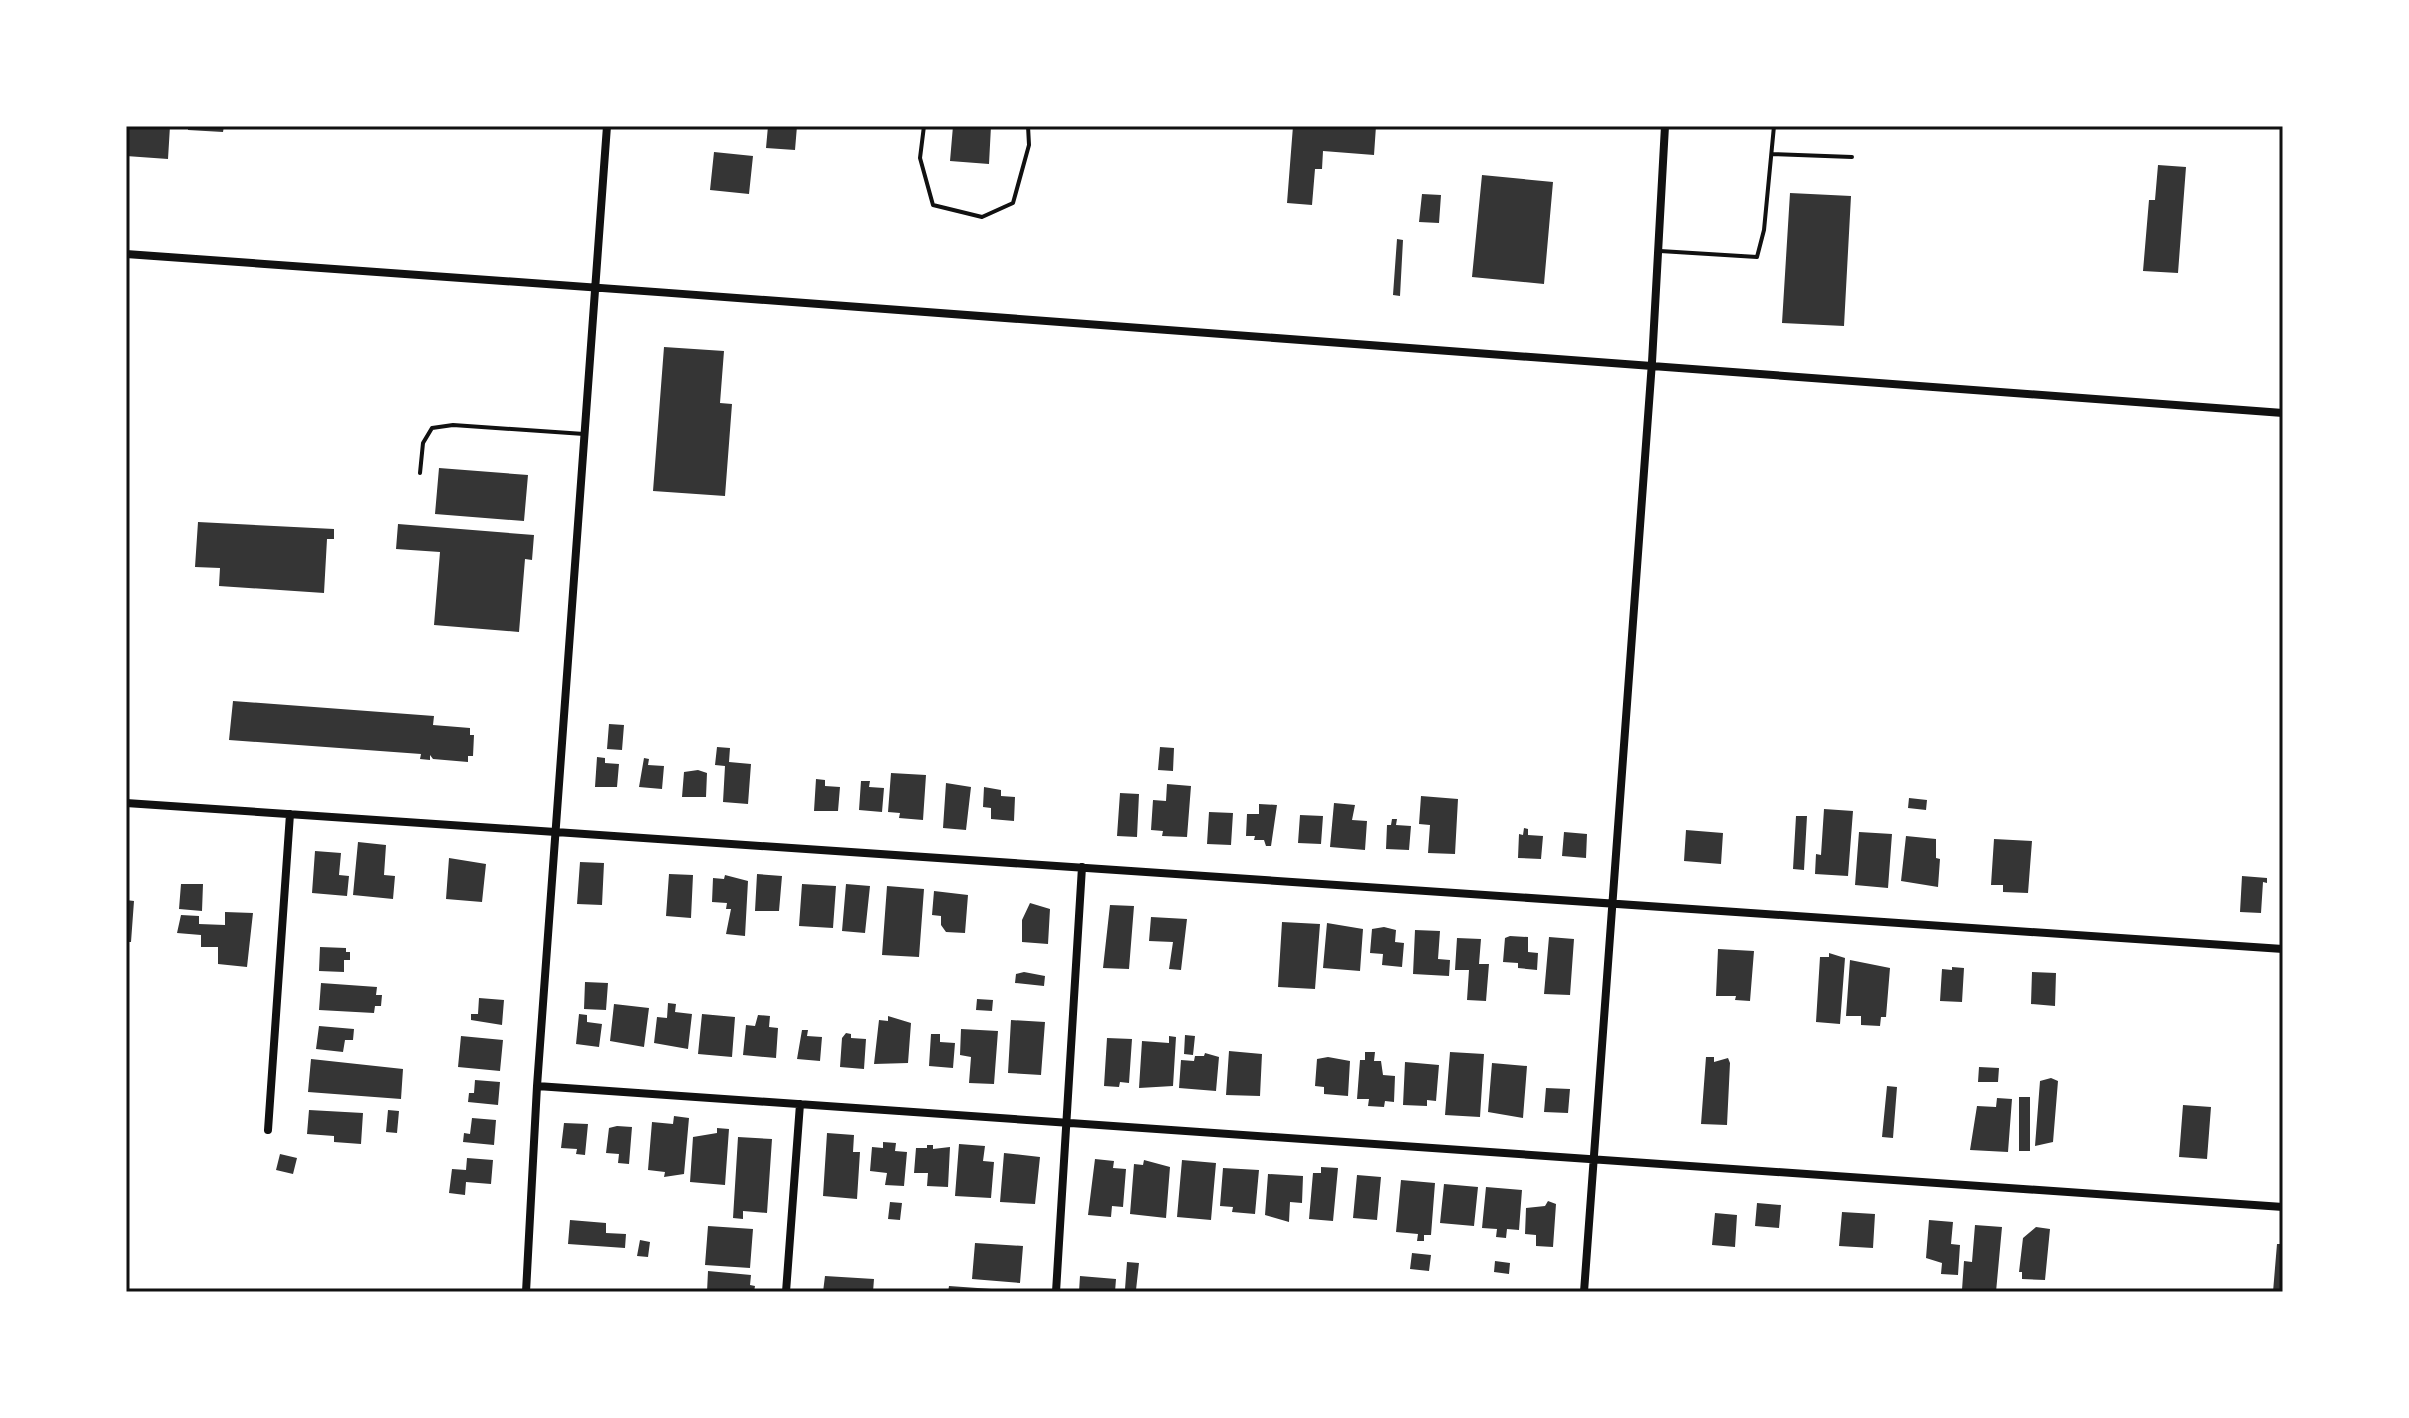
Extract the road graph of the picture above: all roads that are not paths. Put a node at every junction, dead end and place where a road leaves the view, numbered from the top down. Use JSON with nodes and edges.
{"nodes":[{"id":1,"x":607,"y":126,"type":"edge"},
{"id":2,"x":924,"y":126,"type":"edge"},
{"id":3,"x":1028,"y":126,"type":"edge"},
{"id":4,"x":1665,"y":126,"type":"edge"},
{"id":5,"x":1774,"y":126,"type":"edge"},
{"id":6,"x":1772,"y":154,"type":"junction"},
{"id":7,"x":1852,"y":157,"type":"dead end"},
{"id":8,"x":1658,"y":251,"type":"junction"},
{"id":9,"x":126,"y":254,"type":"edge"},
{"id":10,"x":595,"y":288,"type":"junction"},
{"id":11,"x":1652,"y":362,"type":"junction"},
{"id":12,"x":2283,"y":413,"type":"edge"},
{"id":13,"x":584,"y":434,"type":"junction"},
{"id":14,"x":420,"y":473,"type":"dead end"},
{"id":15,"x":126,"y":803,"type":"edge"},
{"id":16,"x":290,"y":814,"type":"junction"},
{"id":17,"x":556,"y":830,"type":"junction"},
{"id":18,"x":1082,"y":867,"type":"junction"},
{"id":19,"x":1611,"y":904,"type":"junction"},
{"id":20,"x":2283,"y":949,"type":"edge"},
{"id":21,"x":537,"y":1086,"type":"junction"},
{"id":22,"x":800,"y":1104,"type":"junction"},
{"id":23,"x":1065,"y":1121,"type":"junction"},
{"id":24,"x":268,"y":1130,"type":"dead end"},
{"id":25,"x":1595,"y":1160,"type":"junction"},
{"id":26,"x":2283,"y":1207,"type":"edge"},
{"id":27,"x":526,"y":1292,"type":"edge"},
{"id":28,"x":786,"y":1292,"type":"edge"},
{"id":29,"x":1056,"y":1292,"type":"edge"},
{"id":30,"x":1584,"y":1292,"type":"edge"}],
"edges":[{"from":1,"to":10,"type":"street"},
{"from":2,"to":3,"type":"lane"},
{"from":4,"to":8,"type":"street"},
{"from":5,"to":6,"type":"lane"},
{"from":6,"to":7,"type":"lane"},
{"from":6,"to":8,"type":"lane"},
{"from":8,"to":11,"type":"street"},
{"from":9,"to":10,"type":"street"},
{"from":10,"to":11,"type":"street"},
{"from":10,"to":13,"type":"street"},
{"from":11,"to":12,"type":"street"},
{"from":11,"to":19,"type":"street"},
{"from":13,"to":14,"type":"lane"},
{"from":13,"to":17,"type":"street"},
{"from":15,"to":16,"type":"street"},
{"from":16,"to":17,"type":"street"},
{"from":16,"to":24,"type":"street"},
{"from":17,"to":18,"type":"street"},
{"from":17,"to":21,"type":"street"},
{"from":18,"to":19,"type":"street"},
{"from":18,"to":23,"type":"street"},
{"from":19,"to":20,"type":"street"},
{"from":19,"to":25,"type":"street"},
{"from":21,"to":22,"type":"street"},
{"from":21,"to":27,"type":"street"},
{"from":22,"to":23,"type":"street"},
{"from":22,"to":28,"type":"street"},
{"from":23,"to":25,"type":"street"},
{"from":23,"to":29,"type":"street"},
{"from":25,"to":26,"type":"street"},
{"from":25,"to":30,"type":"street"}]}
